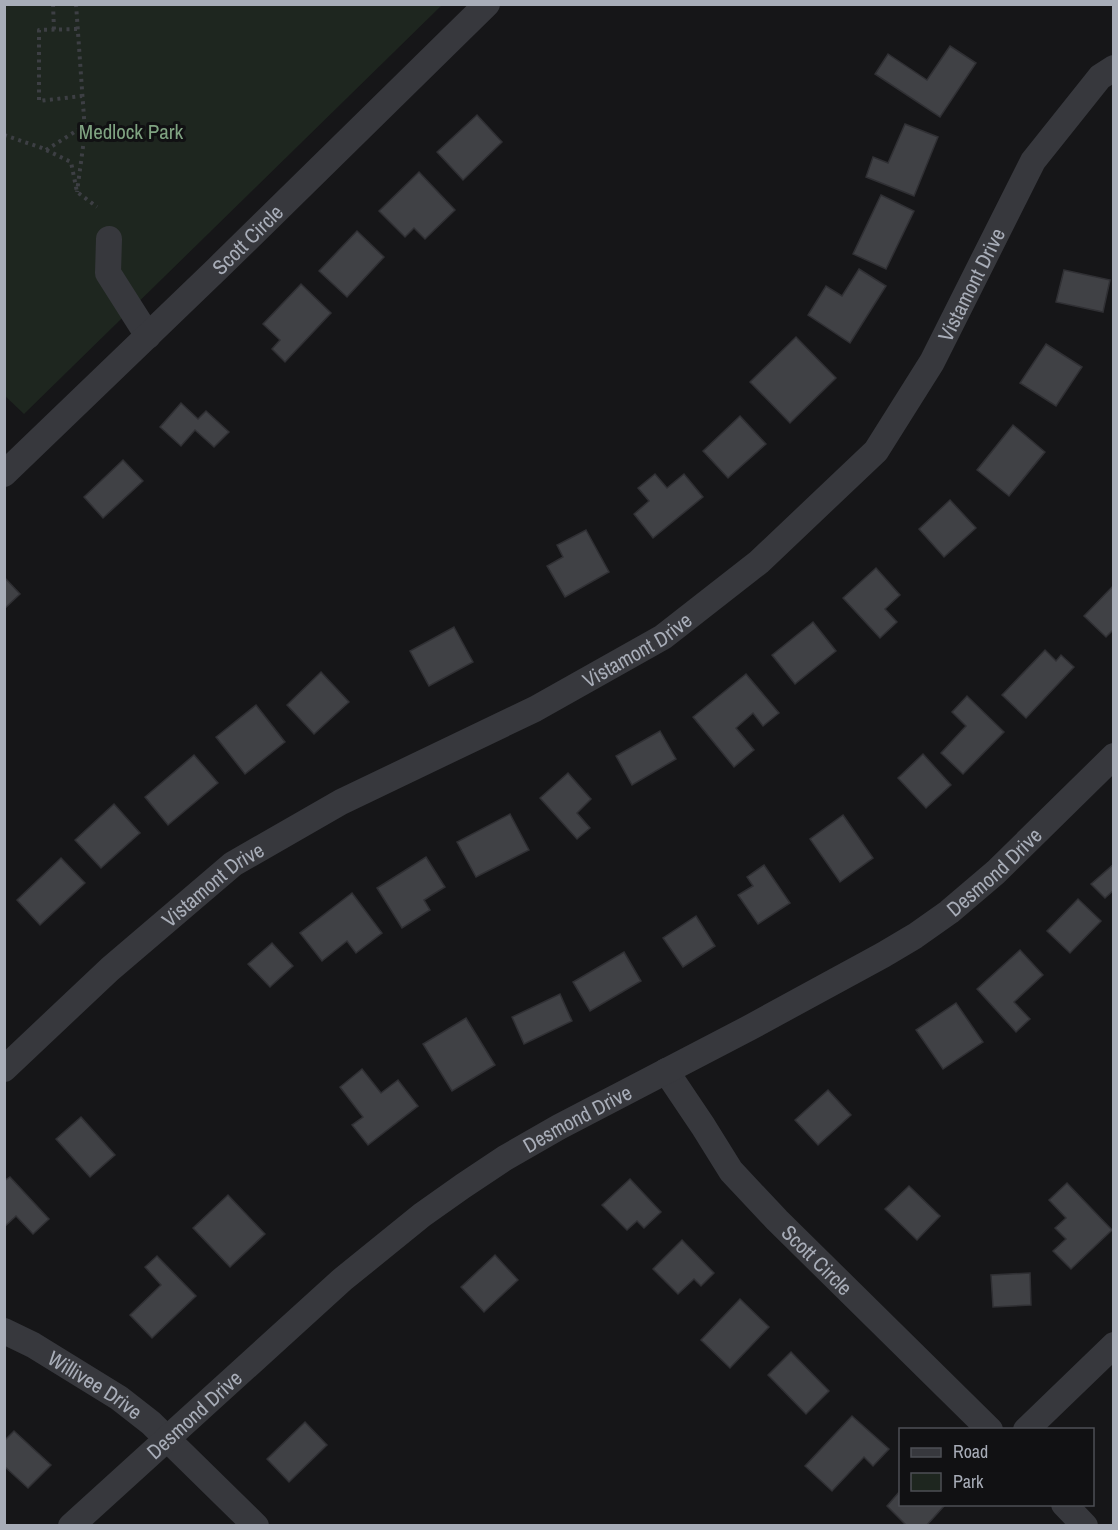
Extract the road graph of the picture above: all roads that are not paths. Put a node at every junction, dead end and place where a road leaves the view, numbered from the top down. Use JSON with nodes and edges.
{"nodes":[{"id":1,"x":486,"y":4,"type":"edge"},
{"id":2,"x":1113,"y":68,"type":"edge"},
{"id":3,"x":109,"y":239,"type":"dead end"},
{"id":4,"x":147,"y":336,"type":"junction"},
{"id":5,"x":4,"y":474,"type":"edge"},
{"id":6,"x":1113,"y":756,"type":"edge"},
{"id":7,"x":4,"y":1069,"type":"edge"},
{"id":8,"x":666,"y":1071,"type":"junction"},
{"id":9,"x":4,"y":1331,"type":"edge"},
{"id":10,"x":1113,"y":1345,"type":"edge"},
{"id":11,"x":988,"y":1428,"type":"edge"},
{"id":12,"x":1028,"y":1428,"type":"edge"},
{"id":13,"x":168,"y":1438,"type":"junction"},
{"id":14,"x":1066,"y":1506,"type":"edge"},
{"id":15,"x":70,"y":1526,"type":"edge"},
{"id":16,"x":256,"y":1526,"type":"edge"},
{"id":17,"x":1085,"y":1526,"type":"edge"}],
"edges":[{"from":1,"to":4,"type":"street","name":"Scott Circle"},
{"from":2,"to":7,"type":"street","name":"Vistamont Drive"},
{"from":3,"to":4,"type":"street"},
{"from":4,"to":5,"type":"street","name":"Scott Circle"},
{"from":6,"to":8,"type":"street","name":"Desmond Drive"},
{"from":8,"to":11,"type":"street","name":"Scott Circle"},
{"from":8,"to":13,"type":"street","name":"Desmond Drive"},
{"from":9,"to":13,"type":"street","name":"Willivee Drive"},
{"from":10,"to":12,"type":"street"},
{"from":13,"to":15,"type":"street","name":"Desmond Drive"},
{"from":13,"to":16,"type":"street","name":"Willivee Drive"},
{"from":14,"to":17,"type":"street"}]}
